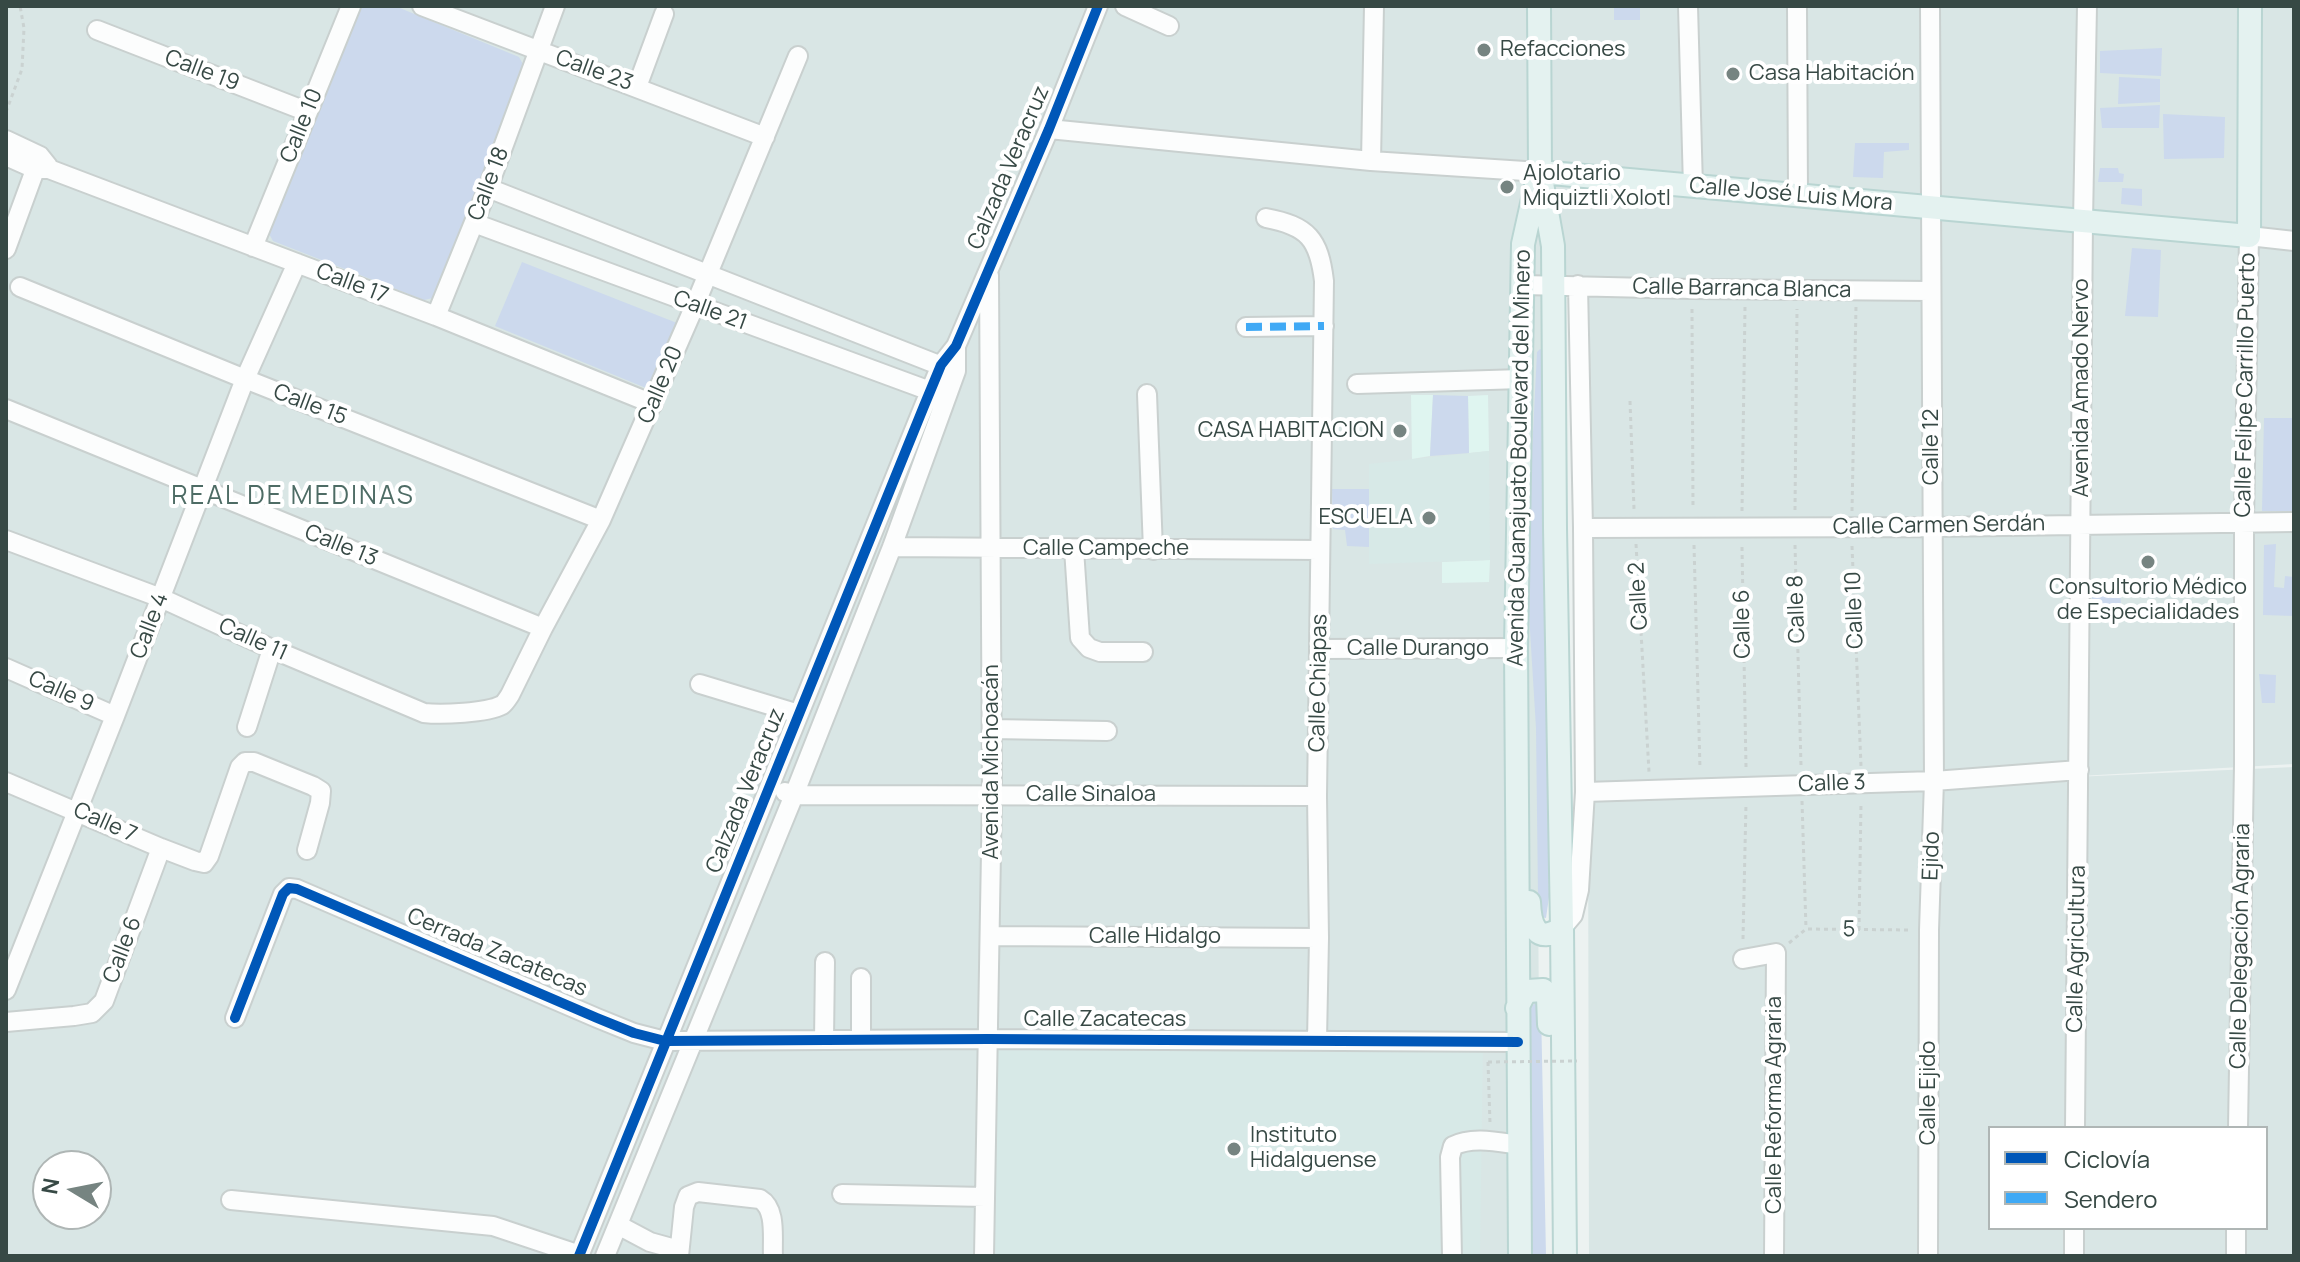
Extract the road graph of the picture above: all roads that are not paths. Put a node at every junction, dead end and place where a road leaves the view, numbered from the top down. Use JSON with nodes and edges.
{"nodes":[{"id":1,"x":351,"y":6,"type":"edge"},
{"id":2,"x":422,"y":6,"type":"edge"},
{"id":3,"x":555,"y":6,"type":"edge"},
{"id":4,"x":1125,"y":6,"type":"edge"},
{"id":5,"x":1374,"y":6,"type":"edge"},
{"id":6,"x":1539,"y":6,"type":"edge"},
{"id":7,"x":1688,"y":6,"type":"edge"},
{"id":8,"x":1797,"y":6,"type":"edge"},
{"id":9,"x":1930,"y":6,"type":"edge"},
{"id":10,"x":2087,"y":6,"type":"edge"},
{"id":11,"x":2250,"y":6,"type":"edge"},
{"id":12,"x":1095,"y":7,"type":"edge"},
{"id":13,"x":664,"y":14,"type":"dead end"},
{"id":14,"x":1169,"y":26,"type":"dead end"},
{"id":15,"x":97,"y":30,"type":"dead end"},
{"id":16,"x":538,"y":51,"type":"junction"},
{"id":17,"x":798,"y":56,"type":"dead end"},
{"id":18,"x":637,"y":87,"type":"junction"},
{"id":19,"x":308,"y":112,"type":"junction"},
{"id":20,"x":1049,"y":129,"type":"junction"},
{"id":21,"x":765,"y":137,"type":"junction"},
{"id":22,"x":6,"y":140,"type":"edge"},
{"id":23,"x":30,"y":161,"type":"edge"},
{"id":24,"x":1371,"y":161,"type":"junction"},
{"id":25,"x":1540,"y":172,"type":"junction"},
{"id":26,"x":1693,"y":187,"type":"junction"},
{"id":27,"x":488,"y":188,"type":"junction"},
{"id":28,"x":1798,"y":194,"type":"junction"},
{"id":29,"x":1930,"y":208,"type":"junction"},
{"id":30,"x":1266,"y":218,"type":"dead end"},
{"id":31,"x":2083,"y":221,"type":"junction"},
{"id":32,"x":474,"y":223,"type":"junction"},
{"id":33,"x":2249,"y":236,"type":"junction"},
{"id":34,"x":2294,"y":241,"type":"edge"},
{"id":35,"x":253,"y":247,"type":"junction"},
{"id":36,"x":6,"y":249,"type":"edge"},
{"id":37,"x":297,"y":263,"type":"junction"},
{"id":38,"x":989,"y":267,"type":"junction"},
{"id":39,"x":708,"y":273,"type":"junction"},
{"id":40,"x":1553,"y":284,"type":"junction"},
{"id":41,"x":1523,"y":285,"type":"junction"},
{"id":42,"x":1578,"y":285,"type":"junction"},
{"id":43,"x":20,"y":287,"type":"dead end"},
{"id":44,"x":1930,"y":291,"type":"junction"},
{"id":45,"x":695,"y":305,"type":"junction"},
{"id":46,"x":436,"y":316,"type":"junction"},
{"id":47,"x":1324,"y":326,"type":"junction"},
{"id":48,"x":1246,"y":327,"type":"dead end"},
{"id":49,"x":948,"y":368,"type":"junction"},
{"id":50,"x":245,"y":379,"type":"junction"},
{"id":51,"x":1522,"y":379,"type":"junction"},
{"id":52,"x":1357,"y":384,"type":"dead end"},
{"id":53,"x":938,"y":394,"type":"junction"},
{"id":54,"x":1147,"y":394,"type":"dead end"},
{"id":55,"x":653,"y":404,"type":"junction"},
{"id":56,"x":6,"y":409,"type":"edge"},
{"id":57,"x":202,"y":489,"type":"junction"},
{"id":58,"x":601,"y":520,"type":"junction"},
{"id":59,"x":2244,"y":522,"type":"junction"},
{"id":60,"x":2294,"y":522,"type":"edge"},
{"id":61,"x":2081,"y":523,"type":"junction"},
{"id":62,"x":1932,"y":527,"type":"junction"},
{"id":63,"x":1583,"y":528,"type":"junction"},
{"id":64,"x":6,"y":540,"type":"edge"},
{"id":65,"x":892,"y":547,"type":"junction"},
{"id":66,"x":992,"y":549,"type":"junction"},
{"id":67,"x":1074,"y":549,"type":"junction"},
{"id":68,"x":1153,"y":550,"type":"junction"},
{"id":69,"x":1320,"y":550,"type":"junction"},
{"id":70,"x":161,"y":598,"type":"junction"},
{"id":71,"x":543,"y":628,"type":"junction"},
{"id":72,"x":1516,"y":648,"type":"junction"},
{"id":73,"x":272,"y":649,"type":"junction"},
{"id":74,"x":1320,"y":649,"type":"junction"},
{"id":75,"x":1143,"y":652,"type":"dead end"},
{"id":76,"x":6,"y":668,"type":"edge"},
{"id":77,"x":1516,"y":681,"type":"junction"},
{"id":78,"x":700,"y":684,"type":"dead end"},
{"id":79,"x":503,"y":704,"type":"joint"},
{"id":80,"x":799,"y":714,"type":"junction"},
{"id":81,"x":115,"y":716,"type":"junction"},
{"id":82,"x":247,"y":727,"type":"dead end"},
{"id":83,"x":992,"y":729,"type":"junction"},
{"id":84,"x":1107,"y":731,"type":"dead end"},
{"id":85,"x":2244,"y":764,"type":"joint"},
{"id":86,"x":2079,"y":770,"type":"junction"},
{"id":87,"x":1934,"y":781,"type":"junction"},
{"id":88,"x":6,"y":782,"type":"edge"},
{"id":89,"x":769,"y":787,"type":"junction"},
{"id":90,"x":1585,"y":792,"type":"junction"},
{"id":91,"x":992,"y":794,"type":"junction"},
{"id":92,"x":794,"y":795,"type":"junction"},
{"id":93,"x":1317,"y":796,"type":"junction"},
{"id":94,"x":77,"y":811,"type":"junction"},
{"id":95,"x":161,"y":848,"type":"junction"},
{"id":96,"x":307,"y":850,"type":"dead end"},
{"id":97,"x":1562,"y":928,"type":"junction"},
{"id":98,"x":1929,"y":930,"type":"joint"},
{"id":99,"x":990,"y":936,"type":"junction"},
{"id":100,"x":1319,"y":938,"type":"junction"},
{"id":101,"x":1743,"y":959,"type":"road end"},
{"id":102,"x":825,"y":962,"type":"dead end"},
{"id":103,"x":861,"y":978,"type":"dead end"},
{"id":104,"x":6,"y":990,"type":"edge"},
{"id":105,"x":1517,"y":1008,"type":"junction"},
{"id":106,"x":235,"y":1018,"type":"dead end"},
{"id":107,"x":6,"y":1022,"type":"edge"},
{"id":108,"x":987,"y":1039,"type":"junction"},
{"id":109,"x":824,"y":1040,"type":"junction"},
{"id":110,"x":861,"y":1040,"type":"junction"},
{"id":111,"x":1317,"y":1040,"type":"junction"},
{"id":112,"x":665,"y":1041,"type":"junction"},
{"id":113,"x":692,"y":1041,"type":"junction"},
{"id":114,"x":1518,"y":1042,"type":"junction"},
{"id":115,"x":2075,"y":1126,"type":"edge"},
{"id":116,"x":2238,"y":1126,"type":"edge"},
{"id":117,"x":1519,"y":1145,"type":"junction"},
{"id":118,"x":842,"y":1194,"type":"dead end"},
{"id":119,"x":985,"y":1197,"type":"junction"},
{"id":120,"x":231,"y":1200,"type":"dead end"},
{"id":121,"x":618,"y":1225,"type":"junction"},
{"id":122,"x":2074,"y":1230,"type":"edge"},
{"id":123,"x":2236,"y":1230,"type":"edge"},
{"id":124,"x":679,"y":1253,"type":"edge"},
{"id":125,"x":579,"y":1256,"type":"edge"},
{"id":126,"x":605,"y":1256,"type":"edge"},
{"id":127,"x":773,"y":1256,"type":"edge"},
{"id":128,"x":984,"y":1256,"type":"edge"},
{"id":129,"x":1452,"y":1256,"type":"edge"},
{"id":130,"x":1520,"y":1256,"type":"edge"},
{"id":131,"x":1565,"y":1256,"type":"edge"},
{"id":132,"x":1774,"y":1256,"type":"edge"},
{"id":133,"x":1928,"y":1256,"type":"edge"},
{"id":134,"x":2074,"y":1256,"type":"edge"},
{"id":135,"x":2236,"y":1256,"type":"edge"}],
"edges":[{"from":1,"to":19,"type":"street","name":"Calle 10"},
{"from":2,"to":16,"type":"street","name":"Calle 23"},
{"from":3,"to":16,"type":"street","name":"Calle 18"},
{"from":4,"to":14,"type":"street"},
{"from":5,"to":24,"type":"street"},
{"from":6,"to":25,"type":"main road"},
{"from":7,"to":26,"type":"street"},
{"from":8,"to":28,"type":"street"},
{"from":9,"to":29,"type":"street","name":"Calle 12"},
{"from":10,"to":31,"type":"street","name":"Avenida Amado Nervo"},
{"from":11,"to":33,"type":"main road","name":"Calle Felipe Carrillo Puerto"},
{"from":12,"to":20,"type":"street","name":"Calzada Veracruz"},
{"from":13,"to":18,"type":"street"},
{"from":15,"to":19,"type":"street","name":"Calle 19"},
{"from":16,"to":18,"type":"street","name":"Calle 23"},
{"from":16,"to":27,"type":"street","name":"Calle 18"},
{"from":17,"to":21,"type":"street","name":"Calle 20"},
{"from":18,"to":21,"type":"street","name":"Calle 23"},
{"from":19,"to":35,"type":"street","name":"Calle 10"},
{"from":20,"to":24,"type":"street","name":"Calle José Luis Mora"},
{"from":20,"to":38,"type":"street","name":"Calzada Veracruz"},
{"from":21,"to":39,"type":"street","name":"Calle 20"},
{"from":22,"to":23,"type":"street","name":"Calle 17"},
{"from":23,"to":35,"type":"street","name":"Calle 17"},
{"from":23,"to":36,"type":"street"},
{"from":24,"to":25,"type":"street","name":"Calle José Luis Mora"},
{"from":25,"to":26,"type":"main road","name":"Calle José Luis Mora"},
{"from":25,"to":40,"type":"main road","name":"Avenida Guanajuato Boulevard del Minero"},
{"from":25,"to":41,"type":"main road","name":"Avenida Guanajuato Boulevard del Minero"},
{"from":26,"to":28,"type":"main road","name":"Calle José Luis Mora"},
{"from":27,"to":32,"type":"street","name":"Calle 18"},
{"from":27,"to":39,"type":"street","name":"Calle 21"},
{"from":28,"to":29,"type":"main road","name":"Calle José Luis Mora"},
{"from":29,"to":31,"type":"main road","name":"Calle José Luis Mora"},
{"from":29,"to":44,"type":"street","name":"Calle 12"},
{"from":30,"to":47,"type":"street","name":"Calle Chiapas"},
{"from":31,"to":33,"type":"main road","name":"Calle José Luis Mora"},
{"from":31,"to":61,"type":"street","name":"Avenida Amado Nervo"},
{"from":32,"to":45,"type":"street","name":"Calle 21"},
{"from":32,"to":46,"type":"street","name":"Calle 18"},
{"from":33,"to":34,"type":"street","name":"Calle José Luis Mora"},
{"from":33,"to":59,"type":"street","name":"Calle Felipe Carrillo Puerto"},
{"from":35,"to":37,"type":"street","name":"Calle 17"},
{"from":37,"to":46,"type":"street","name":"Calle 17"},
{"from":37,"to":50,"type":"street","name":"Calle 4"},
{"from":38,"to":49,"type":"street","name":"Calzada Veracruz"},
{"from":38,"to":66,"type":"street","name":"Avenida Michoacán"},
{"from":39,"to":45,"type":"street","name":"Calle 20"},
{"from":39,"to":49,"type":"street","name":"Calle 21"},
{"from":40,"to":41,"type":"street","name":"Calle Barranca Blanca"},
{"from":40,"to":42,"type":"street","name":"Calle Barranca Blanca"},
{"from":40,"to":97,"type":"main road","name":"Avenida Guanajuato Boulevard del Minero"},
{"from":41,"to":51,"type":"main road","name":"Avenida Guanajuato Boulevard del Minero"},
{"from":42,"to":44,"type":"street","name":"Calle Barranca Blanca"},
{"from":42,"to":63,"type":"street"},
{"from":43,"to":50,"type":"street","name":"Calle 15"},
{"from":44,"to":62,"type":"street","name":"Calle 12"},
{"from":45,"to":53,"type":"street","name":"Calle 21"},
{"from":45,"to":55,"type":"street","name":"Calle 20"},
{"from":46,"to":55,"type":"street","name":"Calle 17"},
{"from":47,"to":48,"type":"street"},
{"from":47,"to":69,"type":"street","name":"Calle Chiapas"},
{"from":49,"to":53,"type":"street","name":"Calzada Veracruz"},
{"from":50,"to":57,"type":"street","name":"Calle 4"},
{"from":50,"to":58,"type":"street","name":"Calle 15"},
{"from":51,"to":52,"type":"street"},
{"from":51,"to":72,"type":"main road","name":"Avenida Guanajuato Boulevard del Minero"},
{"from":53,"to":65,"type":"street","name":"Calzada Veracruz"},
{"from":53,"to":80,"type":"street","name":"Calzada Veracruz"},
{"from":54,"to":68,"type":"street"},
{"from":55,"to":58,"type":"street","name":"Calle 20"},
{"from":56,"to":57,"type":"street","name":"Calle 13"},
{"from":57,"to":70,"type":"street","name":"Calle 4"},
{"from":57,"to":71,"type":"street","name":"Calle 13"},
{"from":58,"to":71,"type":"street","name":"Calle 20"},
{"from":59,"to":60,"type":"street","name":"Calle Carmen Serdán"},
{"from":59,"to":61,"type":"street","name":"Calle Carmen Serdán"},
{"from":59,"to":85,"type":"street","name":"Calle Felipe Carrillo Puerto"},
{"from":61,"to":62,"type":"street","name":"Calle Carmen Serdán"},
{"from":61,"to":86,"type":"street","name":"Avenida Amado Nervo"},
{"from":62,"to":63,"type":"street","name":"Calle Carmen Serdán"},
{"from":62,"to":87,"type":"street","name":"Calle 12"},
{"from":63,"to":90,"type":"street"},
{"from":64,"to":70,"type":"street","name":"Calle 11"},
{"from":65,"to":66,"type":"street","name":"Calle Campeche"},
{"from":65,"to":92,"type":"street","name":"Calzada Veracruz"},
{"from":66,"to":67,"type":"street","name":"Calle Campeche"},
{"from":66,"to":83,"type":"street","name":"Avenida Michoacán"},
{"from":67,"to":68,"type":"street","name":"Calle Campeche"},
{"from":67,"to":75,"type":"street"},
{"from":68,"to":69,"type":"street","name":"Calle Campeche"},
{"from":69,"to":74,"type":"street","name":"Calle Chiapas"},
{"from":70,"to":73,"type":"street","name":"Calle 11"},
{"from":70,"to":81,"type":"street","name":"Calle 4"},
{"from":71,"to":79,"type":"street","name":"Calle 20"},
{"from":72,"to":74,"type":"street","name":"Calle Durango"},
{"from":72,"to":77,"type":"main road","name":"Avenida Guanajuato Boulevard del Minero"},
{"from":73,"to":79,"type":"street","name":"Calle 11"},
{"from":73,"to":82,"type":"street"},
{"from":74,"to":93,"type":"street","name":"Calle Chiapas"},
{"from":76,"to":81,"type":"street","name":"Calle 9"},
{"from":77,"to":97,"type":"main road"},
{"from":77,"to":105,"type":"main road","name":"Avenida Guanajuato Boulevard del Minero"},
{"from":78,"to":80,"type":"street"},
{"from":80,"to":89,"type":"street","name":"Calzada Veracruz"},
{"from":81,"to":94,"type":"street","name":"Calle 4"},
{"from":83,"to":84,"type":"street"},
{"from":83,"to":91,"type":"street","name":"Avenida Michoacán"},
{"from":85,"to":116,"type":"street","name":"Calle Delegación Agraria"},
{"from":86,"to":87,"type":"street","name":"Calle 3"},
{"from":86,"to":115,"type":"street","name":"Calle Agricultura"},
{"from":87,"to":90,"type":"street","name":"Calle 3"},
{"from":87,"to":98,"type":"street","name":"Ejido"},
{"from":88,"to":94,"type":"street","name":"Calle 7"},
{"from":89,"to":92,"type":"street","name":"Calle Sinaloa"},
{"from":89,"to":112,"type":"street","name":"Calzada Veracruz"},
{"from":90,"to":97,"type":"street"},
{"from":91,"to":92,"type":"street","name":"Calle Sinaloa"},
{"from":91,"to":93,"type":"street","name":"Calle Sinaloa"},
{"from":91,"to":99,"type":"street","name":"Avenida Michoacán"},
{"from":92,"to":113,"type":"street","name":"Calzada Veracruz"},
{"from":93,"to":100,"type":"street","name":"Calle Chiapas"},
{"from":94,"to":95,"type":"street","name":"Calle 7"},
{"from":94,"to":104,"type":"street","name":"Calle 4"},
{"from":95,"to":96,"type":"street","name":"Calle 7"},
{"from":95,"to":107,"type":"street","name":"Calle 6"},
{"from":97,"to":131,"type":"main road","name":"Avenida Guanajuato Boulevard del Minero"},
{"from":98,"to":133,"type":"street","name":"Calle Ejido"},
{"from":99,"to":100,"type":"street","name":"Calle Hidalgo"},
{"from":99,"to":108,"type":"street","name":"Avenida Michoacán"},
{"from":100,"to":111,"type":"street","name":"Calle Chiapas"},
{"from":101,"to":132,"type":"street","name":"Calle Reforma Agraria"},
{"from":102,"to":109,"type":"street"},
{"from":103,"to":110,"type":"street"},
{"from":105,"to":114,"type":"main road","name":"Avenida Guanajuato Boulevard del Minero"},
{"from":105,"to":131,"type":"main road"},
{"from":106,"to":112,"type":"street","name":"Cerrada Zacatecas"},
{"from":108,"to":110,"type":"street","name":"Calle Zacatecas"},
{"from":108,"to":111,"type":"street","name":"Calle Zacatecas"},
{"from":108,"to":119,"type":"street","name":"Avenida Michoacán"},
{"from":109,"to":110,"type":"street","name":"Calle Zacatecas"},
{"from":109,"to":113,"type":"street","name":"Calle Zacatecas"},
{"from":111,"to":114,"type":"street","name":"Calle Zacatecas"},
{"from":112,"to":113,"type":"street","name":"Cerrada Zacatecas"},
{"from":112,"to":125,"type":"street","name":"Calzada Veracruz"},
{"from":113,"to":121,"type":"street","name":"Calzada Veracruz"},
{"from":114,"to":117,"type":"main road","name":"Avenida Guanajuato Boulevard del Minero"},
{"from":117,"to":129,"type":"street"},
{"from":117,"to":130,"type":"main road","name":"Avenida Guanajuato Boulevard del Minero"},
{"from":118,"to":119,"type":"street"},
{"from":119,"to":128,"type":"street","name":"Avenida Michoacán"},
{"from":120,"to":125,"type":"street"},
{"from":121,"to":124,"type":"street"},
{"from":121,"to":126,"type":"street","name":"Calzada Veracruz"},
{"from":122,"to":134,"type":"street"},
{"from":123,"to":135,"type":"street"},
{"from":124,"to":127,"type":"street"}]}
